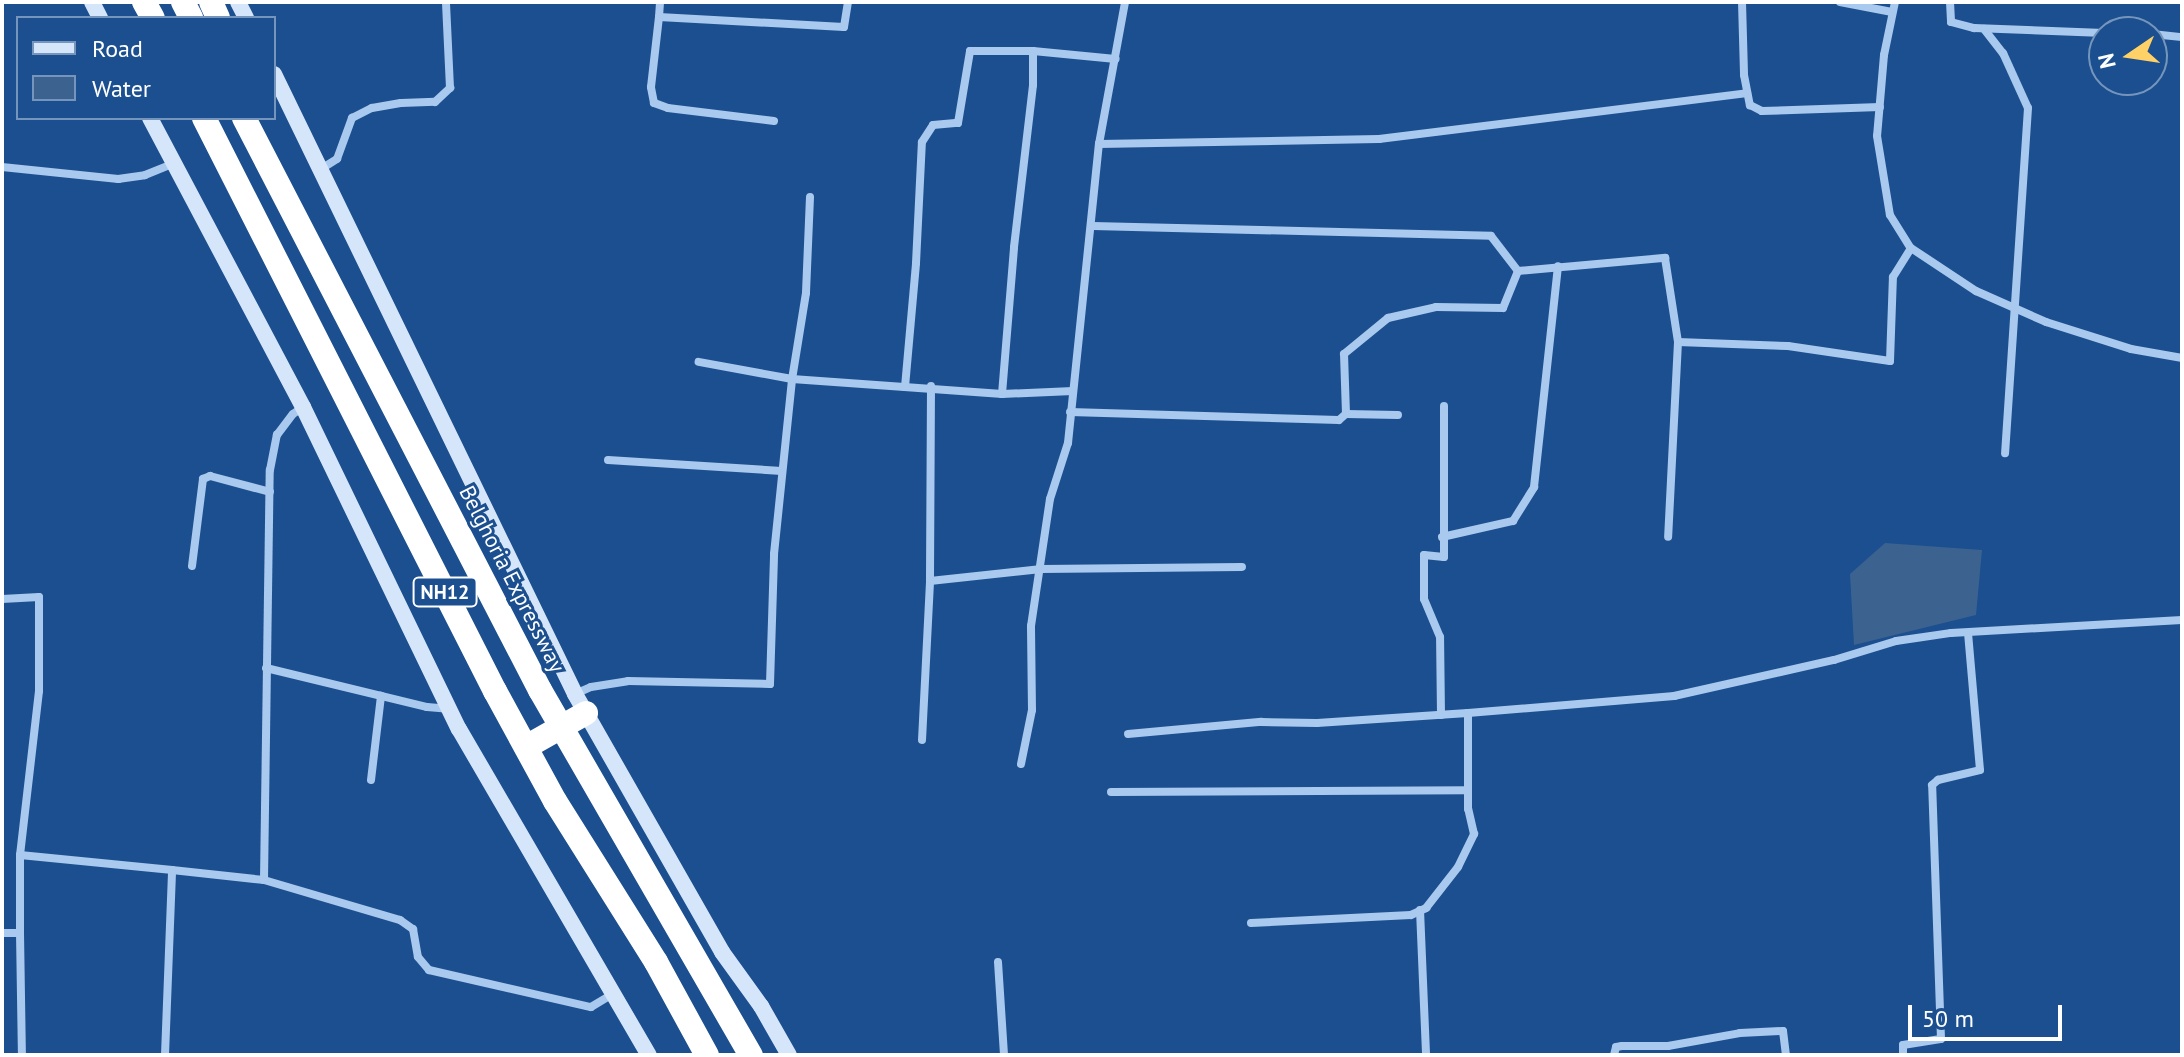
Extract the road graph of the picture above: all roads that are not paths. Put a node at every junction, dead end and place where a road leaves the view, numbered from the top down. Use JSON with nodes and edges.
{"nodes":[{"id":1,"x":446,"y":2,"type":"edge"},
{"id":2,"x":660,"y":2,"type":"edge"},
{"id":3,"x":848,"y":2,"type":"edge"},
{"id":4,"x":1125,"y":2,"type":"edge"},
{"id":5,"x":1742,"y":2,"type":"edge"},
{"id":6,"x":1840,"y":2,"type":"edge"},
{"id":7,"x":1895,"y":2,"type":"edge"},
{"id":8,"x":1950,"y":2,"type":"edge"},
{"id":9,"x":1892,"y":12,"type":"junction"},
{"id":10,"x":659,"y":17,"type":"junction"},
{"id":11,"x":1984,"y":29,"type":"junction"},
{"id":12,"x":2088,"y":32,"type":"edge"},
{"id":13,"x":1033,"y":51,"type":"junction"},
{"id":14,"x":1116,"y":59,"type":"junction"},
{"id":15,"x":276,"y":78,"type":"edge"},
{"id":16,"x":1747,"y":93,"type":"junction"},
{"id":17,"x":1880,"y":107,"type":"junction"},
{"id":18,"x":151,"y":120,"type":"edge"},
{"id":19,"x":205,"y":120,"type":"edge"},
{"id":20,"x":245,"y":120,"type":"edge"},
{"id":21,"x":259,"y":120,"type":"edge"},
{"id":22,"x":774,"y":121,"type":"dead end"},
{"id":23,"x":1099,"y":144,"type":"junction"},
{"id":24,"x":169,"y":165,"type":"junction"},
{"id":25,"x":2,"y":167,"type":"edge"},
{"id":26,"x":321,"y":169,"type":"junction"},
{"id":27,"x":283,"y":191,"type":"junction"},
{"id":28,"x":810,"y":197,"type":"dead end"},
{"id":29,"x":1093,"y":226,"type":"junction"},
{"id":30,"x":1911,"y":248,"type":"junction"},
{"id":31,"x":1558,"y":266,"type":"junction"},
{"id":32,"x":1518,"y":271,"type":"junction"},
{"id":33,"x":2016,"y":308,"type":"junction"},
{"id":34,"x":1678,"y":342,"type":"junction"},
{"id":35,"x":2182,"y":358,"type":"edge"},
{"id":36,"x":699,"y":362,"type":"dead end"},
{"id":37,"x":792,"y":379,"type":"junction"},
{"id":38,"x":931,"y":386,"type":"junction"},
{"id":39,"x":905,"y":387,"type":"junction"},
{"id":40,"x":1073,"y":391,"type":"junction"},
{"id":41,"x":1002,"y":394,"type":"junction"},
{"id":42,"x":1444,"y":406,"type":"dead end"},
{"id":43,"x":298,"y":411,"type":"junction"},
{"id":44,"x":1070,"y":412,"type":"junction"},
{"id":45,"x":1346,"y":414,"type":"junction"},
{"id":46,"x":1398,"y":415,"type":"dead end"},
{"id":47,"x":2005,"y":453,"type":"dead end"},
{"id":48,"x":608,"y":460,"type":"dead end"},
{"id":49,"x":782,"y":471,"type":"junction"},
{"id":50,"x":270,"y":492,"type":"junction"},
{"id":51,"x":1442,"y":537,"type":"junction"},
{"id":52,"x":1668,"y":537,"type":"dead end"},
{"id":53,"x":192,"y":566,"type":"dead end"},
{"id":54,"x":1242,"y":567,"type":"dead end"},
{"id":55,"x":1041,"y":569,"type":"junction"},
{"id":56,"x":930,"y":581,"type":"junction"},
{"id":57,"x":2,"y":599,"type":"edge"},
{"id":58,"x":2182,"y":620,"type":"edge"},
{"id":59,"x":1968,"y":634,"type":"junction"},
{"id":60,"x":266,"y":668,"type":"junction"},
{"id":61,"x":381,"y":696,"type":"junction"},
{"id":62,"x":581,"y":704,"type":"junction"},
{"id":63,"x":449,"y":709,"type":"junction"},
{"id":64,"x":1468,"y":713,"type":"junction"},
{"id":65,"x":1441,"y":715,"type":"junction"},
{"id":66,"x":562,"y":728,"type":"junction"},
{"id":67,"x":1128,"y":734,"type":"dead end"},
{"id":68,"x":922,"y":740,"type":"dead end"},
{"id":69,"x":526,"y":747,"type":"junction"},
{"id":70,"x":1021,"y":764,"type":"dead end"},
{"id":71,"x":371,"y":780,"type":"dead end"},
{"id":72,"x":1467,"y":790,"type":"junction"},
{"id":73,"x":1111,"y":792,"type":"dead end"},
{"id":74,"x":20,"y":855,"type":"junction"},
{"id":75,"x":172,"y":870,"type":"junction"},
{"id":76,"x":264,"y":880,"type":"junction"},
{"id":77,"x":1420,"y":910,"type":"junction"},
{"id":78,"x":1251,"y":923,"type":"dead end"},
{"id":79,"x":2,"y":933,"type":"edge"},
{"id":80,"x":20,"y":933,"type":"junction"},
{"id":81,"x":998,"y":962,"type":"dead end"},
{"id":82,"x":615,"y":993,"type":"junction"},
{"id":83,"x":22,"y":1055,"type":"edge"},
{"id":84,"x":165,"y":1055,"type":"edge"},
{"id":85,"x":649,"y":1055,"type":"edge"},
{"id":86,"x":707,"y":1055,"type":"edge"},
{"id":87,"x":751,"y":1055,"type":"edge"},
{"id":88,"x":789,"y":1055,"type":"edge"},
{"id":89,"x":1004,"y":1055,"type":"edge"},
{"id":90,"x":1426,"y":1055,"type":"edge"},
{"id":91,"x":1614,"y":1055,"type":"edge"},
{"id":92,"x":1786,"y":1055,"type":"edge"},
{"id":93,"x":1903,"y":1055,"type":"edge"}],
"edges":[{"from":1,"to":26,"type":"street"},
{"from":2,"to":10,"type":"street"},
{"from":3,"to":10,"type":"street"},
{"from":4,"to":14,"type":"street"},
{"from":5,"to":16,"type":"street"},
{"from":6,"to":9,"type":"street"},
{"from":7,"to":9,"type":"street"},
{"from":8,"to":11,"type":"street"},
{"from":9,"to":17,"type":"street"},
{"from":10,"to":22,"type":"street"},
{"from":11,"to":12,"type":"street"},
{"from":11,"to":33,"type":"street"},
{"from":13,"to":14,"type":"street"},
{"from":13,"to":39,"type":"street"},
{"from":13,"to":41,"type":"street"},
{"from":14,"to":23,"type":"street"},
{"from":15,"to":26,"type":"street"},
{"from":16,"to":17,"type":"street"},
{"from":16,"to":23,"type":"street"},
{"from":17,"to":30,"type":"street"},
{"from":18,"to":24,"type":"street"},
{"from":19,"to":69,"type":"highway","number":"NH12"},
{"from":20,"to":27,"type":"highway","name":"Belghoria Expressway","number":"NH12"},
{"from":21,"to":27,"type":"highway"},
{"from":23,"to":29,"type":"street"},
{"from":24,"to":25,"type":"street"},
{"from":24,"to":43,"type":"street"},
{"from":26,"to":62,"type":"street"},
{"from":27,"to":66,"type":"highway","name":"Belghoria Expressway","number":"NH12"},
{"from":28,"to":37,"type":"street"},
{"from":29,"to":32,"type":"street"},
{"from":29,"to":40,"type":"street"},
{"from":30,"to":33,"type":"street"},
{"from":30,"to":34,"type":"street"},
{"from":31,"to":32,"type":"street"},
{"from":31,"to":34,"type":"street"},
{"from":31,"to":51,"type":"street"},
{"from":32,"to":45,"type":"street"},
{"from":33,"to":35,"type":"street"},
{"from":33,"to":47,"type":"street"},
{"from":34,"to":52,"type":"street"},
{"from":36,"to":37,"type":"street"},
{"from":37,"to":39,"type":"street"},
{"from":37,"to":49,"type":"street"},
{"from":38,"to":39,"type":"street"},
{"from":38,"to":41,"type":"street"},
{"from":38,"to":56,"type":"street"},
{"from":40,"to":41,"type":"street"},
{"from":40,"to":44,"type":"street"},
{"from":42,"to":51,"type":"street"},
{"from":43,"to":50,"type":"street"},
{"from":43,"to":63,"type":"street"},
{"from":44,"to":45,"type":"street"},
{"from":44,"to":55,"type":"street"},
{"from":45,"to":46,"type":"street"},
{"from":48,"to":49,"type":"street"},
{"from":49,"to":62,"type":"street"},
{"from":50,"to":53,"type":"street"},
{"from":50,"to":60,"type":"street"},
{"from":51,"to":65,"type":"street"},
{"from":54,"to":55,"type":"street"},
{"from":55,"to":56,"type":"street"},
{"from":55,"to":70,"type":"street"},
{"from":56,"to":68,"type":"street"},
{"from":57,"to":74,"type":"street"},
{"from":58,"to":59,"type":"street"},
{"from":59,"to":64,"type":"street"},
{"from":59,"to":93,"type":"street"},
{"from":60,"to":61,"type":"street"},
{"from":60,"to":76,"type":"street"},
{"from":61,"to":63,"type":"street"},
{"from":61,"to":71,"type":"street"},
{"from":62,"to":66,"type":"highway"},
{"from":62,"to":88,"type":"street"},
{"from":63,"to":82,"type":"street"},
{"from":64,"to":65,"type":"street"},
{"from":64,"to":72,"type":"street"},
{"from":65,"to":67,"type":"street"},
{"from":66,"to":69,"type":"highway"},
{"from":66,"to":87,"type":"highway","name":"Belghoria Expressway","number":"NH12"},
{"from":69,"to":86,"type":"highway","number":"NH12"},
{"from":72,"to":73,"type":"street"},
{"from":72,"to":77,"type":"street"},
{"from":74,"to":75,"type":"street"},
{"from":74,"to":80,"type":"street"},
{"from":75,"to":76,"type":"street"},
{"from":75,"to":84,"type":"street"},
{"from":76,"to":82,"type":"street"},
{"from":77,"to":78,"type":"street"},
{"from":77,"to":90,"type":"street"},
{"from":79,"to":80,"type":"street"},
{"from":80,"to":83,"type":"street"},
{"from":81,"to":89,"type":"street"},
{"from":82,"to":85,"type":"street"},
{"from":91,"to":92,"type":"street"}]}
